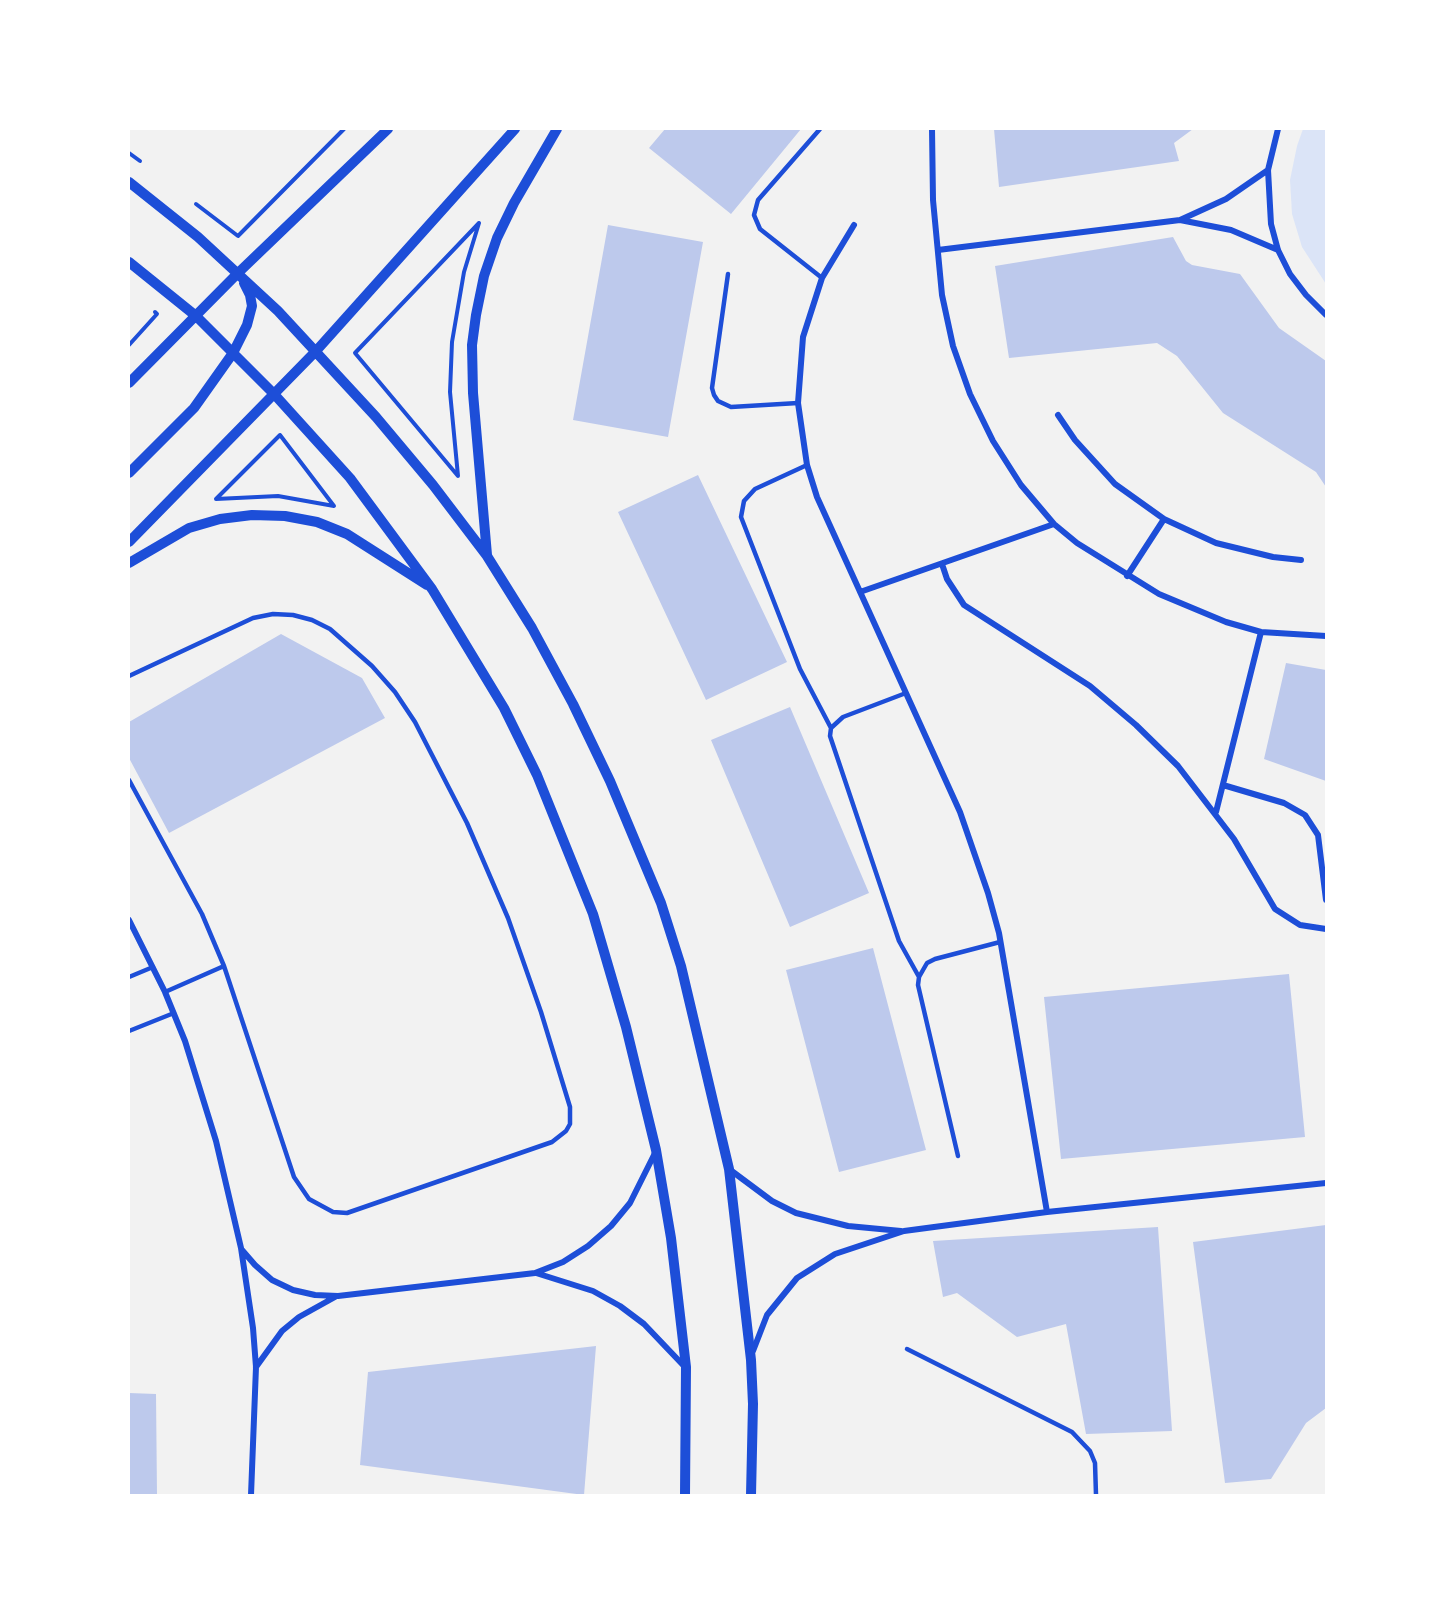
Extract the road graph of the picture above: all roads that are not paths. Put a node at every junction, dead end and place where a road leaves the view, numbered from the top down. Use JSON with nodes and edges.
{"nodes":[{"id":1,"x":388,"y":129,"type":"edge"},
{"id":2,"x":515,"y":129,"type":"edge"},
{"id":3,"x":557,"y":129,"type":"edge"},
{"id":4,"x":820,"y":129,"type":"edge"},
{"id":5,"x":932,"y":129,"type":"edge"},
{"id":6,"x":1278,"y":129,"type":"edge"},
{"id":7,"x":1268,"y":170,"type":"junction"},
{"id":8,"x":129,"y":182,"type":"edge"},
{"id":9,"x":1180,"y":220,"type":"junction"},
{"id":10,"x":854,"y":225,"type":"dead end"},
{"id":11,"x":938,"y":250,"type":"junction"},
{"id":12,"x":1278,"y":250,"type":"junction"},
{"id":13,"x":129,"y":262,"type":"edge"},
{"id":14,"x":238,"y":273,"type":"junction"},
{"id":15,"x":728,"y":274,"type":"dead end"},
{"id":16,"x":822,"y":279,"type":"junction"},
{"id":17,"x":1326,"y":315,"type":"edge"},
{"id":18,"x":196,"y":316,"type":"junction"},
{"id":19,"x":316,"y":351,"type":"junction"},
{"id":20,"x":233,"y":353,"type":"junction"},
{"id":21,"x":129,"y":383,"type":"edge"},
{"id":22,"x":274,"y":394,"type":"junction"},
{"id":23,"x":798,"y":403,"type":"junction"},
{"id":24,"x":1058,"y":415,"type":"dead end"},
{"id":25,"x":807,"y":465,"type":"junction"},
{"id":26,"x":129,"y":473,"type":"edge"},
{"id":27,"x":1164,"y":519,"type":"junction"},
{"id":28,"x":1054,"y":524,"type":"junction"},
{"id":29,"x":129,"y":542,"type":"edge"},
{"id":30,"x":487,"y":556,"type":"junction"},
{"id":31,"x":1301,"y":560,"type":"dead end"},
{"id":32,"x":129,"y":563,"type":"edge"},
{"id":33,"x":942,"y":564,"type":"junction"},
{"id":34,"x":1127,"y":576,"type":"junction"},
{"id":35,"x":432,"y":590,"type":"junction"},
{"id":36,"x":860,"y":592,"type":"junction"},
{"id":37,"x":1261,"y":632,"type":"junction"},
{"id":38,"x":1326,"y":636,"type":"edge"},
{"id":39,"x":129,"y":676,"type":"edge"},
{"id":40,"x":906,"y":693,"type":"junction"},
{"id":41,"x":831,"y":728,"type":"junction"},
{"id":42,"x":129,"y":780,"type":"edge"},
{"id":43,"x":1223,"y":785,"type":"junction"},
{"id":44,"x":1216,"y":812,"type":"junction"},
{"id":45,"x":1326,"y":900,"type":"edge"},
{"id":46,"x":129,"y":920,"type":"edge"},
{"id":47,"x":1326,"y":929,"type":"edge"},
{"id":48,"x":1000,"y":942,"type":"junction"},
{"id":49,"x":224,"y":966,"type":"junction"},
{"id":50,"x":153,"y":967,"type":"junction"},
{"id":51,"x":129,"y":977,"type":"edge"},
{"id":52,"x":919,"y":977,"type":"junction"},
{"id":53,"x":165,"y":992,"type":"junction"},
{"id":54,"x":174,"y":1013,"type":"junction"},
{"id":55,"x":129,"y":1031,"type":"edge"},
{"id":56,"x":656,"y":1150,"type":"junction"},
{"id":57,"x":958,"y":1156,"type":"dead end"},
{"id":58,"x":729,"y":1169,"type":"junction"},
{"id":59,"x":1326,"y":1183,"type":"edge"},
{"id":60,"x":1047,"y":1212,"type":"junction"},
{"id":61,"x":904,"y":1231,"type":"junction"},
{"id":62,"x":241,"y":1248,"type":"junction"},
{"id":63,"x":536,"y":1273,"type":"junction"},
{"id":64,"x":338,"y":1296,"type":"junction"},
{"id":65,"x":907,"y":1348,"type":"dead end"},
{"id":66,"x":751,"y":1360,"type":"junction"},
{"id":67,"x":256,"y":1367,"type":"junction"},
{"id":68,"x":686,"y":1367,"type":"junction"},
{"id":69,"x":251,"y":1495,"type":"edge"},
{"id":70,"x":685,"y":1495,"type":"edge"},
{"id":71,"x":751,"y":1495,"type":"edge"},
{"id":72,"x":1096,"y":1495,"type":"edge"}],
"edges":[{"from":1,"to":14,"type":"street"},
{"from":2,"to":19,"type":"street"},
{"from":3,"to":30,"type":"street"},
{"from":4,"to":16,"type":"lane"},
{"from":5,"to":11,"type":"street"},
{"from":6,"to":7,"type":"street"},
{"from":7,"to":9,"type":"street"},
{"from":7,"to":12,"type":"street"},
{"from":8,"to":14,"type":"street"},
{"from":9,"to":11,"type":"street"},
{"from":9,"to":12,"type":"street"},
{"from":10,"to":16,"type":"street"},
{"from":11,"to":28,"type":"street"},
{"from":12,"to":17,"type":"street"},
{"from":13,"to":18,"type":"street"},
{"from":14,"to":18,"type":"street"},
{"from":14,"to":19,"type":"street"},
{"from":14,"to":20,"type":"street"},
{"from":15,"to":23,"type":"lane"},
{"from":16,"to":23,"type":"street"},
{"from":18,"to":20,"type":"street"},
{"from":18,"to":21,"type":"street"},
{"from":19,"to":22,"type":"street"},
{"from":19,"to":30,"type":"street"},
{"from":20,"to":22,"type":"street"},
{"from":20,"to":26,"type":"street"},
{"from":22,"to":29,"type":"street"},
{"from":22,"to":35,"type":"street"},
{"from":23,"to":25,"type":"street"},
{"from":24,"to":27,"type":"street"},
{"from":25,"to":36,"type":"street"},
{"from":25,"to":41,"type":"lane"},
{"from":27,"to":31,"type":"street"},
{"from":27,"to":34,"type":"street"},
{"from":28,"to":33,"type":"street"},
{"from":28,"to":34,"type":"street"},
{"from":30,"to":58,"type":"street"},
{"from":32,"to":35,"type":"street"},
{"from":33,"to":36,"type":"street"},
{"from":33,"to":44,"type":"street"},
{"from":34,"to":37,"type":"street"},
{"from":35,"to":56,"type":"street"},
{"from":36,"to":40,"type":"street"},
{"from":37,"to":38,"type":"street"},
{"from":37,"to":43,"type":"street"},
{"from":39,"to":49,"type":"lane"},
{"from":40,"to":41,"type":"lane"},
{"from":40,"to":48,"type":"street"},
{"from":41,"to":52,"type":"lane"},
{"from":42,"to":49,"type":"lane"},
{"from":43,"to":44,"type":"street"},
{"from":43,"to":45,"type":"street"},
{"from":44,"to":47,"type":"street"},
{"from":46,"to":50,"type":"street"},
{"from":48,"to":52,"type":"lane"},
{"from":48,"to":60,"type":"street"},
{"from":49,"to":53,"type":"lane"},
{"from":50,"to":51,"type":"lane"},
{"from":50,"to":53,"type":"street"},
{"from":52,"to":57,"type":"lane"},
{"from":53,"to":54,"type":"street"},
{"from":54,"to":55,"type":"lane"},
{"from":54,"to":62,"type":"street"},
{"from":56,"to":63,"type":"street"},
{"from":56,"to":68,"type":"street"},
{"from":58,"to":61,"type":"street"},
{"from":58,"to":66,"type":"street"},
{"from":59,"to":60,"type":"street"},
{"from":60,"to":61,"type":"street"},
{"from":61,"to":66,"type":"street"},
{"from":62,"to":64,"type":"street"},
{"from":62,"to":67,"type":"street"},
{"from":63,"to":64,"type":"street"},
{"from":63,"to":68,"type":"street"},
{"from":64,"to":67,"type":"street"},
{"from":65,"to":72,"type":"lane"},
{"from":66,"to":71,"type":"street"},
{"from":67,"to":69,"type":"street"},
{"from":68,"to":70,"type":"street"}]}
